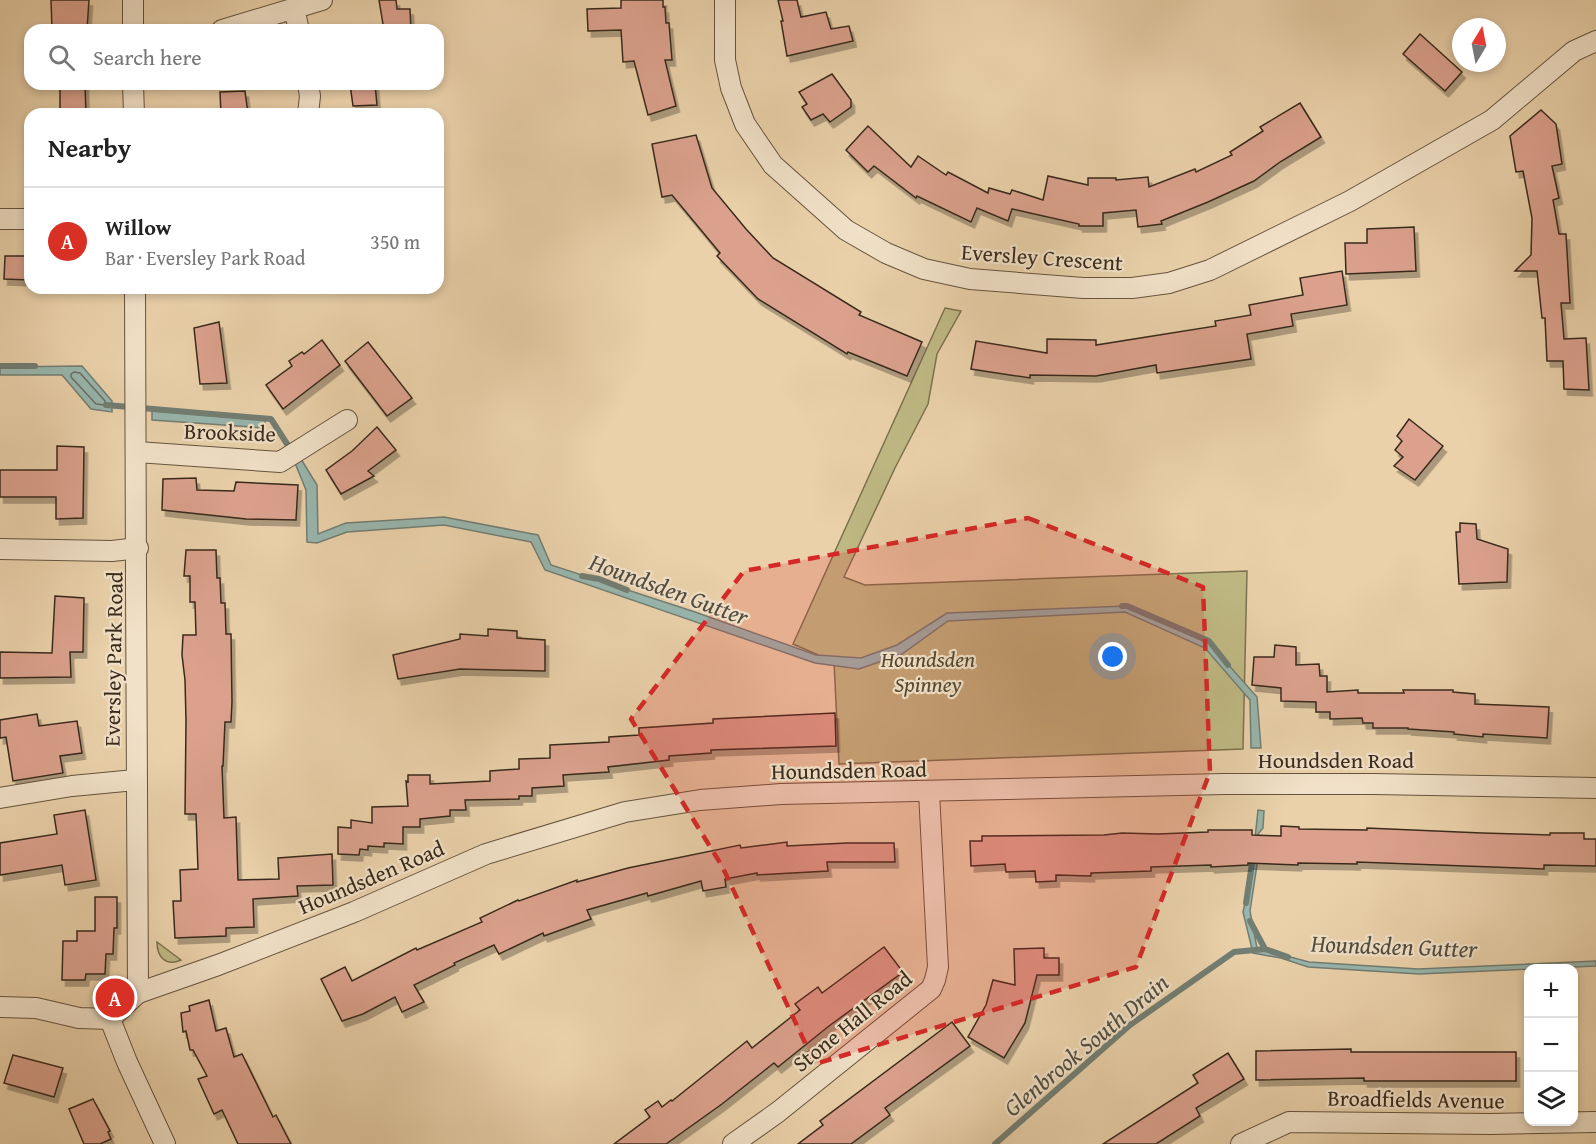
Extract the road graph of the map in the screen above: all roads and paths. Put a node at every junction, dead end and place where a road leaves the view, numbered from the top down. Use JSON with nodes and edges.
{"nodes":[{"id":1,"x":133,"y":0,"type":"edge"},
{"id":2,"x":322,"y":0,"type":"edge"},
{"id":3,"x":725,"y":0,"type":"edge"},
{"id":4,"x":294,"y":9,"type":"junction"},
{"id":5,"x":133,"y":24,"type":"edge"},
{"id":6,"x":243,"y":24,"type":"edge"},
{"id":7,"x":297,"y":24,"type":"edge"},
{"id":8,"x":1596,"y":41,"type":"edge"},
{"id":9,"x":134,"y":90,"type":"edge"},
{"id":10,"x":309,"y":90,"type":"edge"},
{"id":11,"x":134,"y":108,"type":"edge"},
{"id":12,"x":309,"y":108,"type":"edge"},
{"id":13,"x":0,"y":219,"type":"edge"},
{"id":14,"x":24,"y":219,"type":"edge"},
{"id":15,"x":135,"y":294,"type":"edge"},
{"id":16,"x":347,"y":420,"type":"dead end"},
{"id":17,"x":137,"y":452,"type":"junction"},
{"id":18,"x":138,"y":548,"type":"junction"},
{"id":19,"x":0,"y":549,"type":"edge"},
{"id":20,"x":135,"y":780,"type":"junction"},
{"id":21,"x":1596,"y":788,"type":"edge"},
{"id":22,"x":929,"y":792,"type":"junction"},
{"id":23,"x":0,"y":798,"type":"edge"},
{"id":24,"x":138,"y":993,"type":"junction"},
{"id":25,"x":0,"y":1007,"type":"edge"},
{"id":26,"x":110,"y":1019,"type":"junction"},
{"id":27,"x":1596,"y":1122,"type":"edge"},
{"id":28,"x":165,"y":1144,"type":"edge"},
{"id":29,"x":733,"y":1144,"type":"edge"},
{"id":30,"x":1242,"y":1144,"type":"edge"}],
"edges":[{"from":1,"to":5,"type":"street"},
{"from":2,"to":4,"type":"street"},
{"from":3,"to":8,"type":"street","name":"Eversley Crescent"},
{"from":4,"to":6,"type":"street"},
{"from":4,"to":7,"type":"street"},
{"from":9,"to":11,"type":"street"},
{"from":10,"to":12,"type":"street"},
{"from":13,"to":14,"type":"street"},
{"from":15,"to":17,"type":"street","name":"Eversley Park Road"},
{"from":16,"to":17,"type":"street","name":"Brookside"},
{"from":17,"to":18,"type":"street","name":"Eversley Park Road"},
{"from":18,"to":19,"type":"street"},
{"from":18,"to":20,"type":"street","name":"Eversley Park Road"},
{"from":20,"to":23,"type":"street"},
{"from":20,"to":24,"type":"street","name":"Eversley Park Road"},
{"from":21,"to":22,"type":"street","name":"Houndsden Road"},
{"from":22,"to":24,"type":"street","name":"Houndsden Road"},
{"from":22,"to":29,"type":"street","name":"Stone Hall Road"},
{"from":24,"to":26,"type":"street"},
{"from":25,"to":26,"type":"street"},
{"from":26,"to":28,"type":"street"},
{"from":27,"to":30,"type":"street","name":"Broadfields Avenue"}]}
